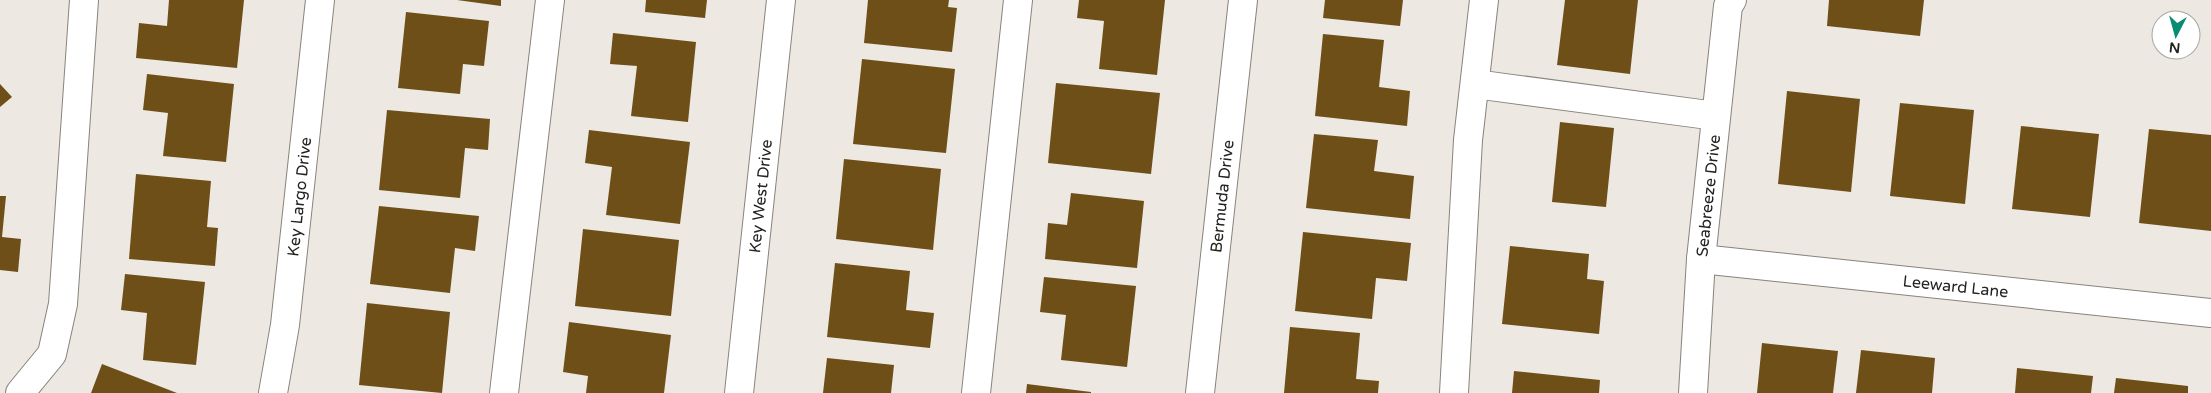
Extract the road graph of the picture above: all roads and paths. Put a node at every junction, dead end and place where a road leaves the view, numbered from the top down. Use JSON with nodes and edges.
{"nodes":[{"id":1,"x":84,"y":0,"type":"edge"},
{"id":2,"x":320,"y":0,"type":"edge"},
{"id":3,"x":550,"y":0,"type":"edge"},
{"id":4,"x":781,"y":0,"type":"edge"},
{"id":5,"x":1018,"y":0,"type":"edge"},
{"id":6,"x":1243,"y":0,"type":"edge"},
{"id":7,"x":1484,"y":0,"type":"edge"},
{"id":8,"x":1732,"y":0,"type":"edge"},
{"id":9,"x":1475,"y":84,"type":"junction"},
{"id":10,"x":1716,"y":116,"type":"junction"},
{"id":11,"x":1701,"y":259,"type":"junction"},
{"id":12,"x":2211,"y":313,"type":"edge"},
{"id":13,"x":20,"y":393,"type":"edge"},
{"id":14,"x":273,"y":393,"type":"edge"},
{"id":15,"x":504,"y":393,"type":"edge"},
{"id":16,"x":739,"y":393,"type":"edge"},
{"id":17,"x":976,"y":393,"type":"edge"},
{"id":18,"x":1200,"y":393,"type":"edge"},
{"id":19,"x":1454,"y":393,"type":"edge"},
{"id":20,"x":1693,"y":393,"type":"edge"}],
"edges":[{"from":1,"to":13,"type":"street"},
{"from":2,"to":14,"type":"street","name":"Key Largo Drive"},
{"from":3,"to":15,"type":"street"},
{"from":4,"to":16,"type":"street","name":"Key West Drive"},
{"from":5,"to":17,"type":"street"},
{"from":6,"to":18,"type":"street","name":"Bermuda Drive"},
{"from":7,"to":9,"type":"street"},
{"from":8,"to":10,"type":"street","name":"Seabreeze Drive"},
{"from":9,"to":10,"type":"street"},
{"from":9,"to":19,"type":"street"},
{"from":10,"to":11,"type":"street","name":"Seabreeze Drive"},
{"from":11,"to":12,"type":"street","name":"Leeward Lane"},
{"from":11,"to":20,"type":"street","name":"Seabreeze Drive"}]}
